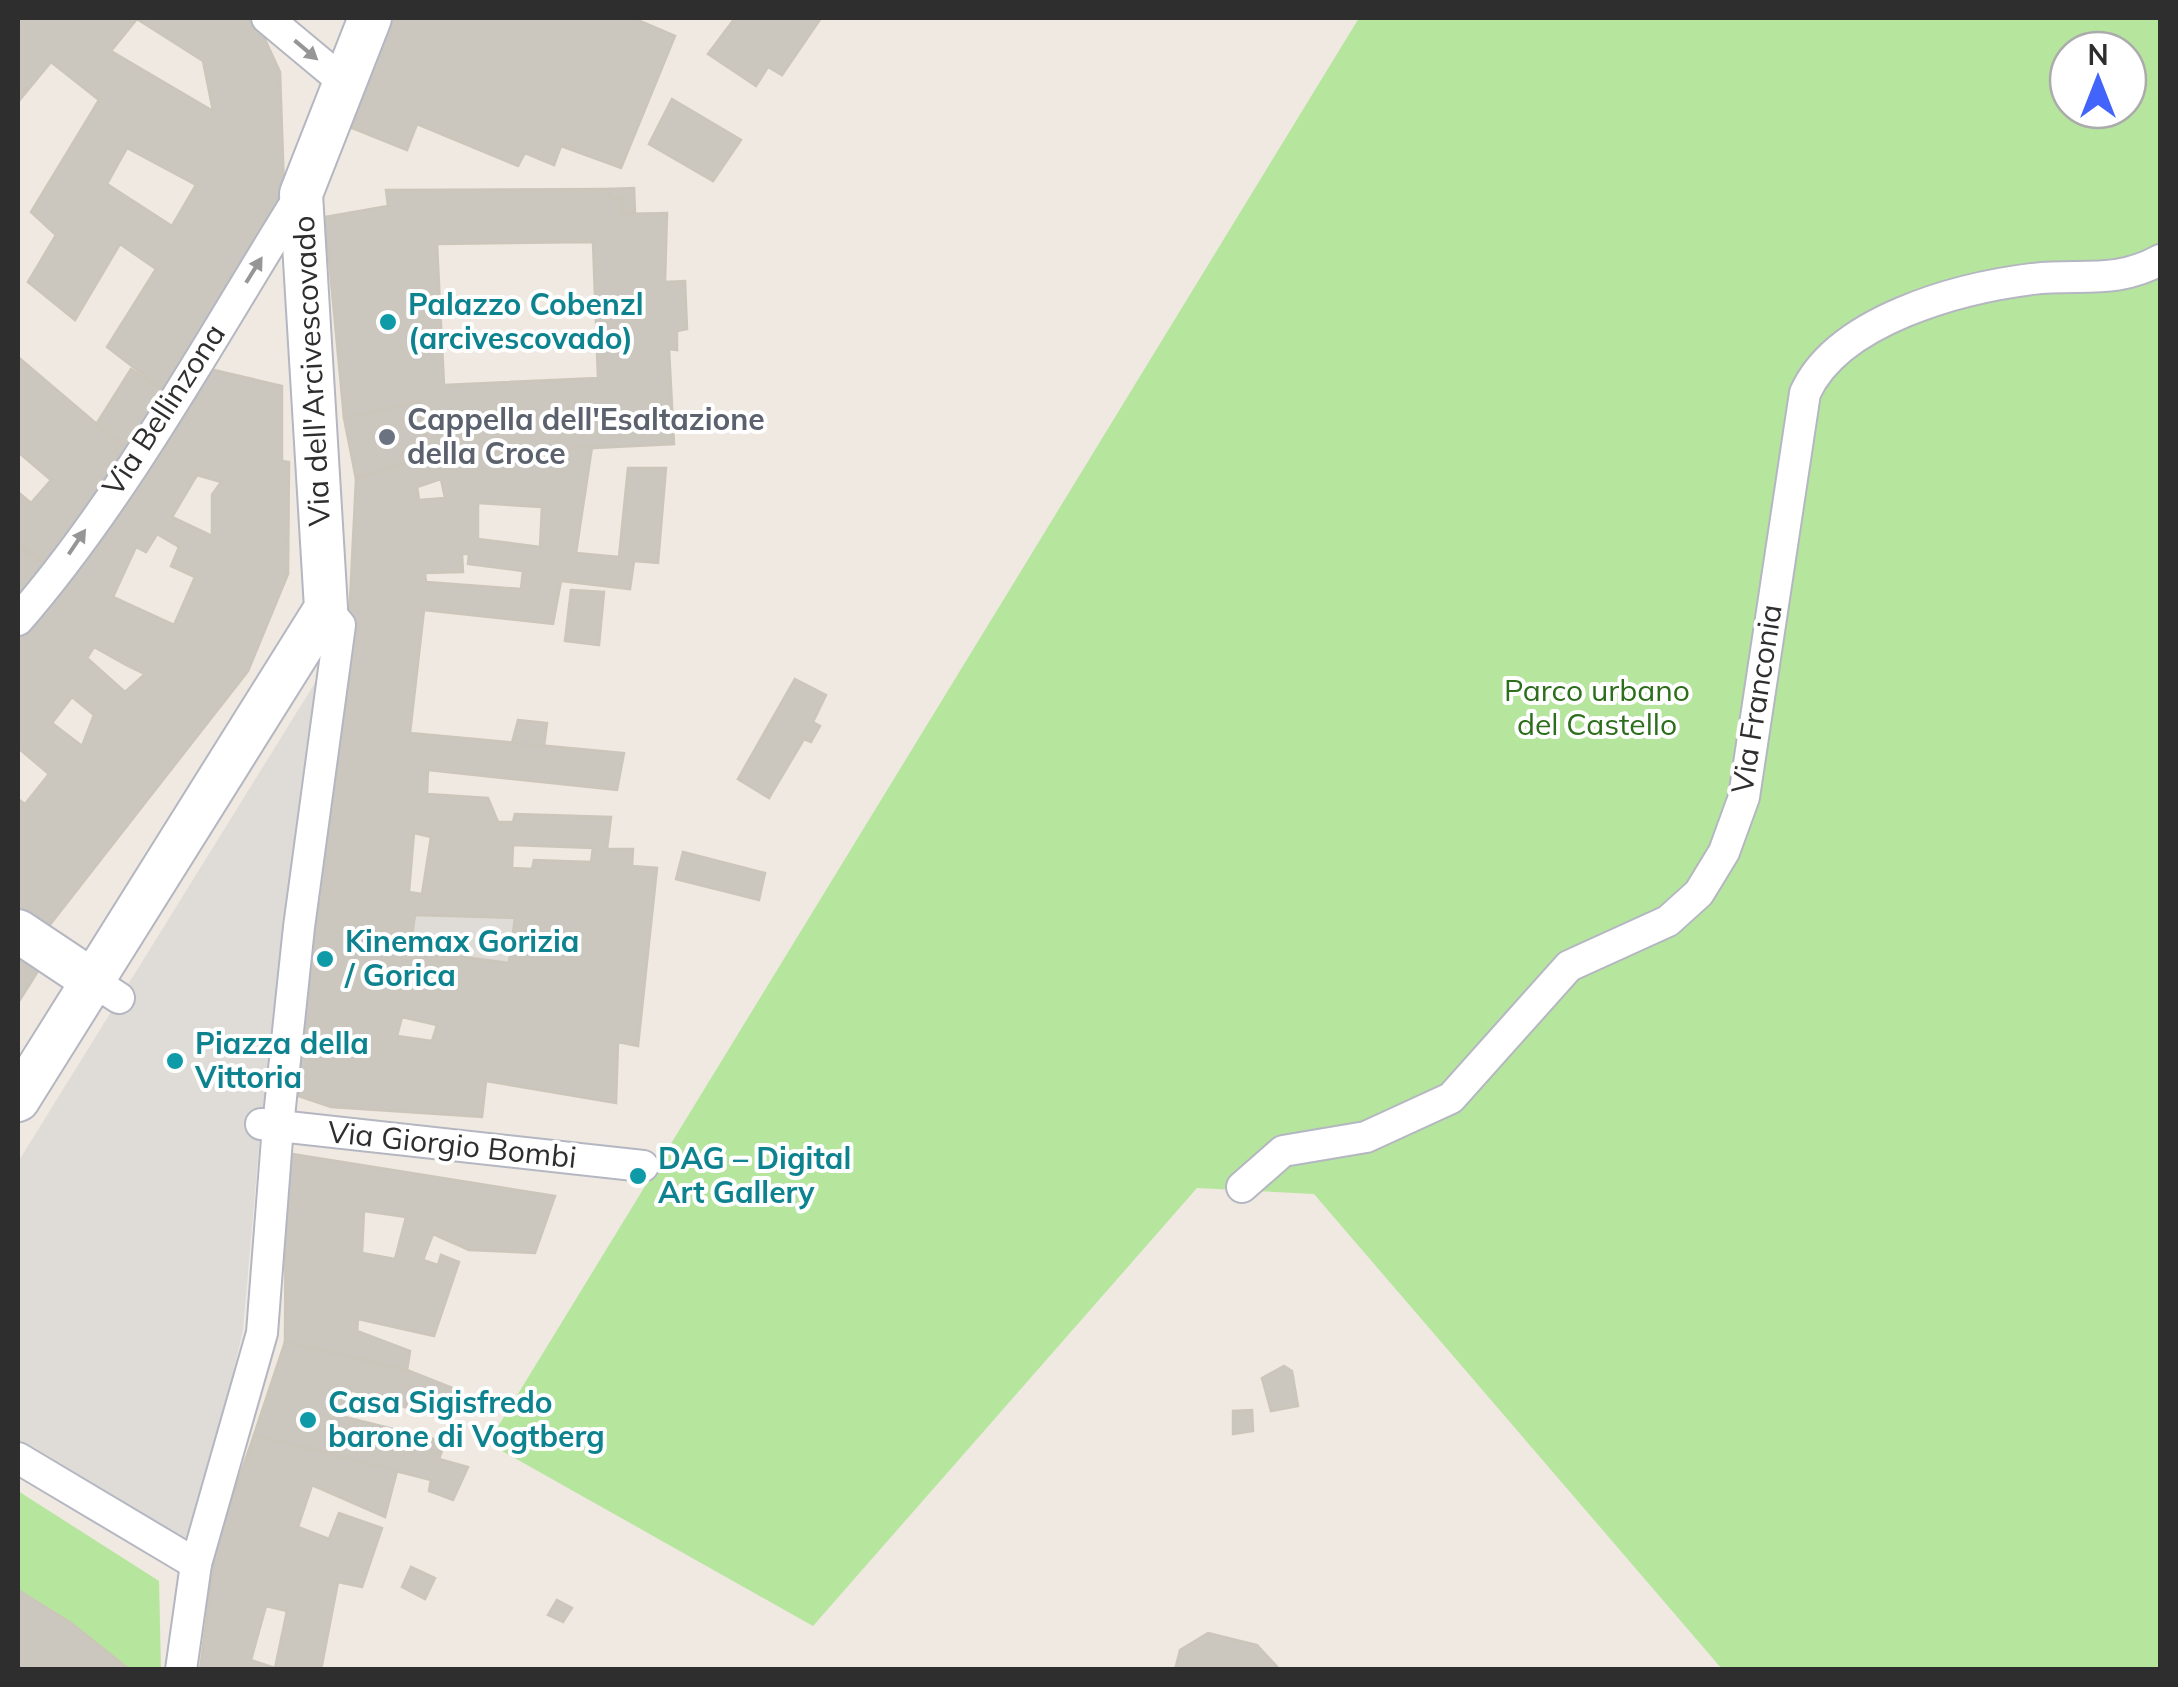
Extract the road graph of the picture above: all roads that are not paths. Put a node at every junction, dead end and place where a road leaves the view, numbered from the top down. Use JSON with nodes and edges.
{"nodes":[{"id":1,"x":267,"y":18,"type":"edge"},
{"id":2,"x":370,"y":18,"type":"edge"},
{"id":3,"x":345,"y":83,"type":"junction"},
{"id":4,"x":301,"y":194,"type":"junction"},
{"id":5,"x":2160,"y":260,"type":"edge"},
{"id":6,"x":326,"y":608,"type":"junction"},
{"id":7,"x":18,"y":620,"type":"edge"},
{"id":8,"x":18,"y":931,"type":"edge"},
{"id":9,"x":104,"y":989,"type":"junction"},
{"id":10,"x":18,"y":1100,"type":"edge"},
{"id":11,"x":269,"y":1125,"type":"junction"},
{"id":12,"x":643,"y":1166,"type":"dead end"},
{"id":13,"x":1242,"y":1187,"type":"dead end"},
{"id":14,"x":18,"y":1458,"type":"edge"},
{"id":15,"x":194,"y":1559,"type":"junction"},
{"id":16,"x":181,"y":1670,"type":"edge"}],
"edges":[{"from":1,"to":3,"type":"street","one_way":true},
{"from":2,"to":3,"type":"main road","name":"Via dell'Arcivescovado"},
{"from":3,"to":4,"type":"main road","name":"Via dell'Arcivescovado"},
{"from":4,"to":6,"type":"main road","name":"Via dell'Arcivescovado"},
{"from":7,"to":4,"type":"street","name":"Via Bellinzona","one_way":true},
{"from":5,"to":13,"type":"street","name":"Via Franconia"},
{"from":6,"to":9,"type":"main road"},
{"from":6,"to":11,"type":"street"},
{"from":8,"to":9,"type":"main road"},
{"from":9,"to":10,"type":"main road"},
{"from":11,"to":12,"type":"street","name":"Via Giorgio Bombi"},
{"from":11,"to":15,"type":"street"},
{"from":14,"to":15,"type":"street"},
{"from":15,"to":16,"type":"street"}]}
